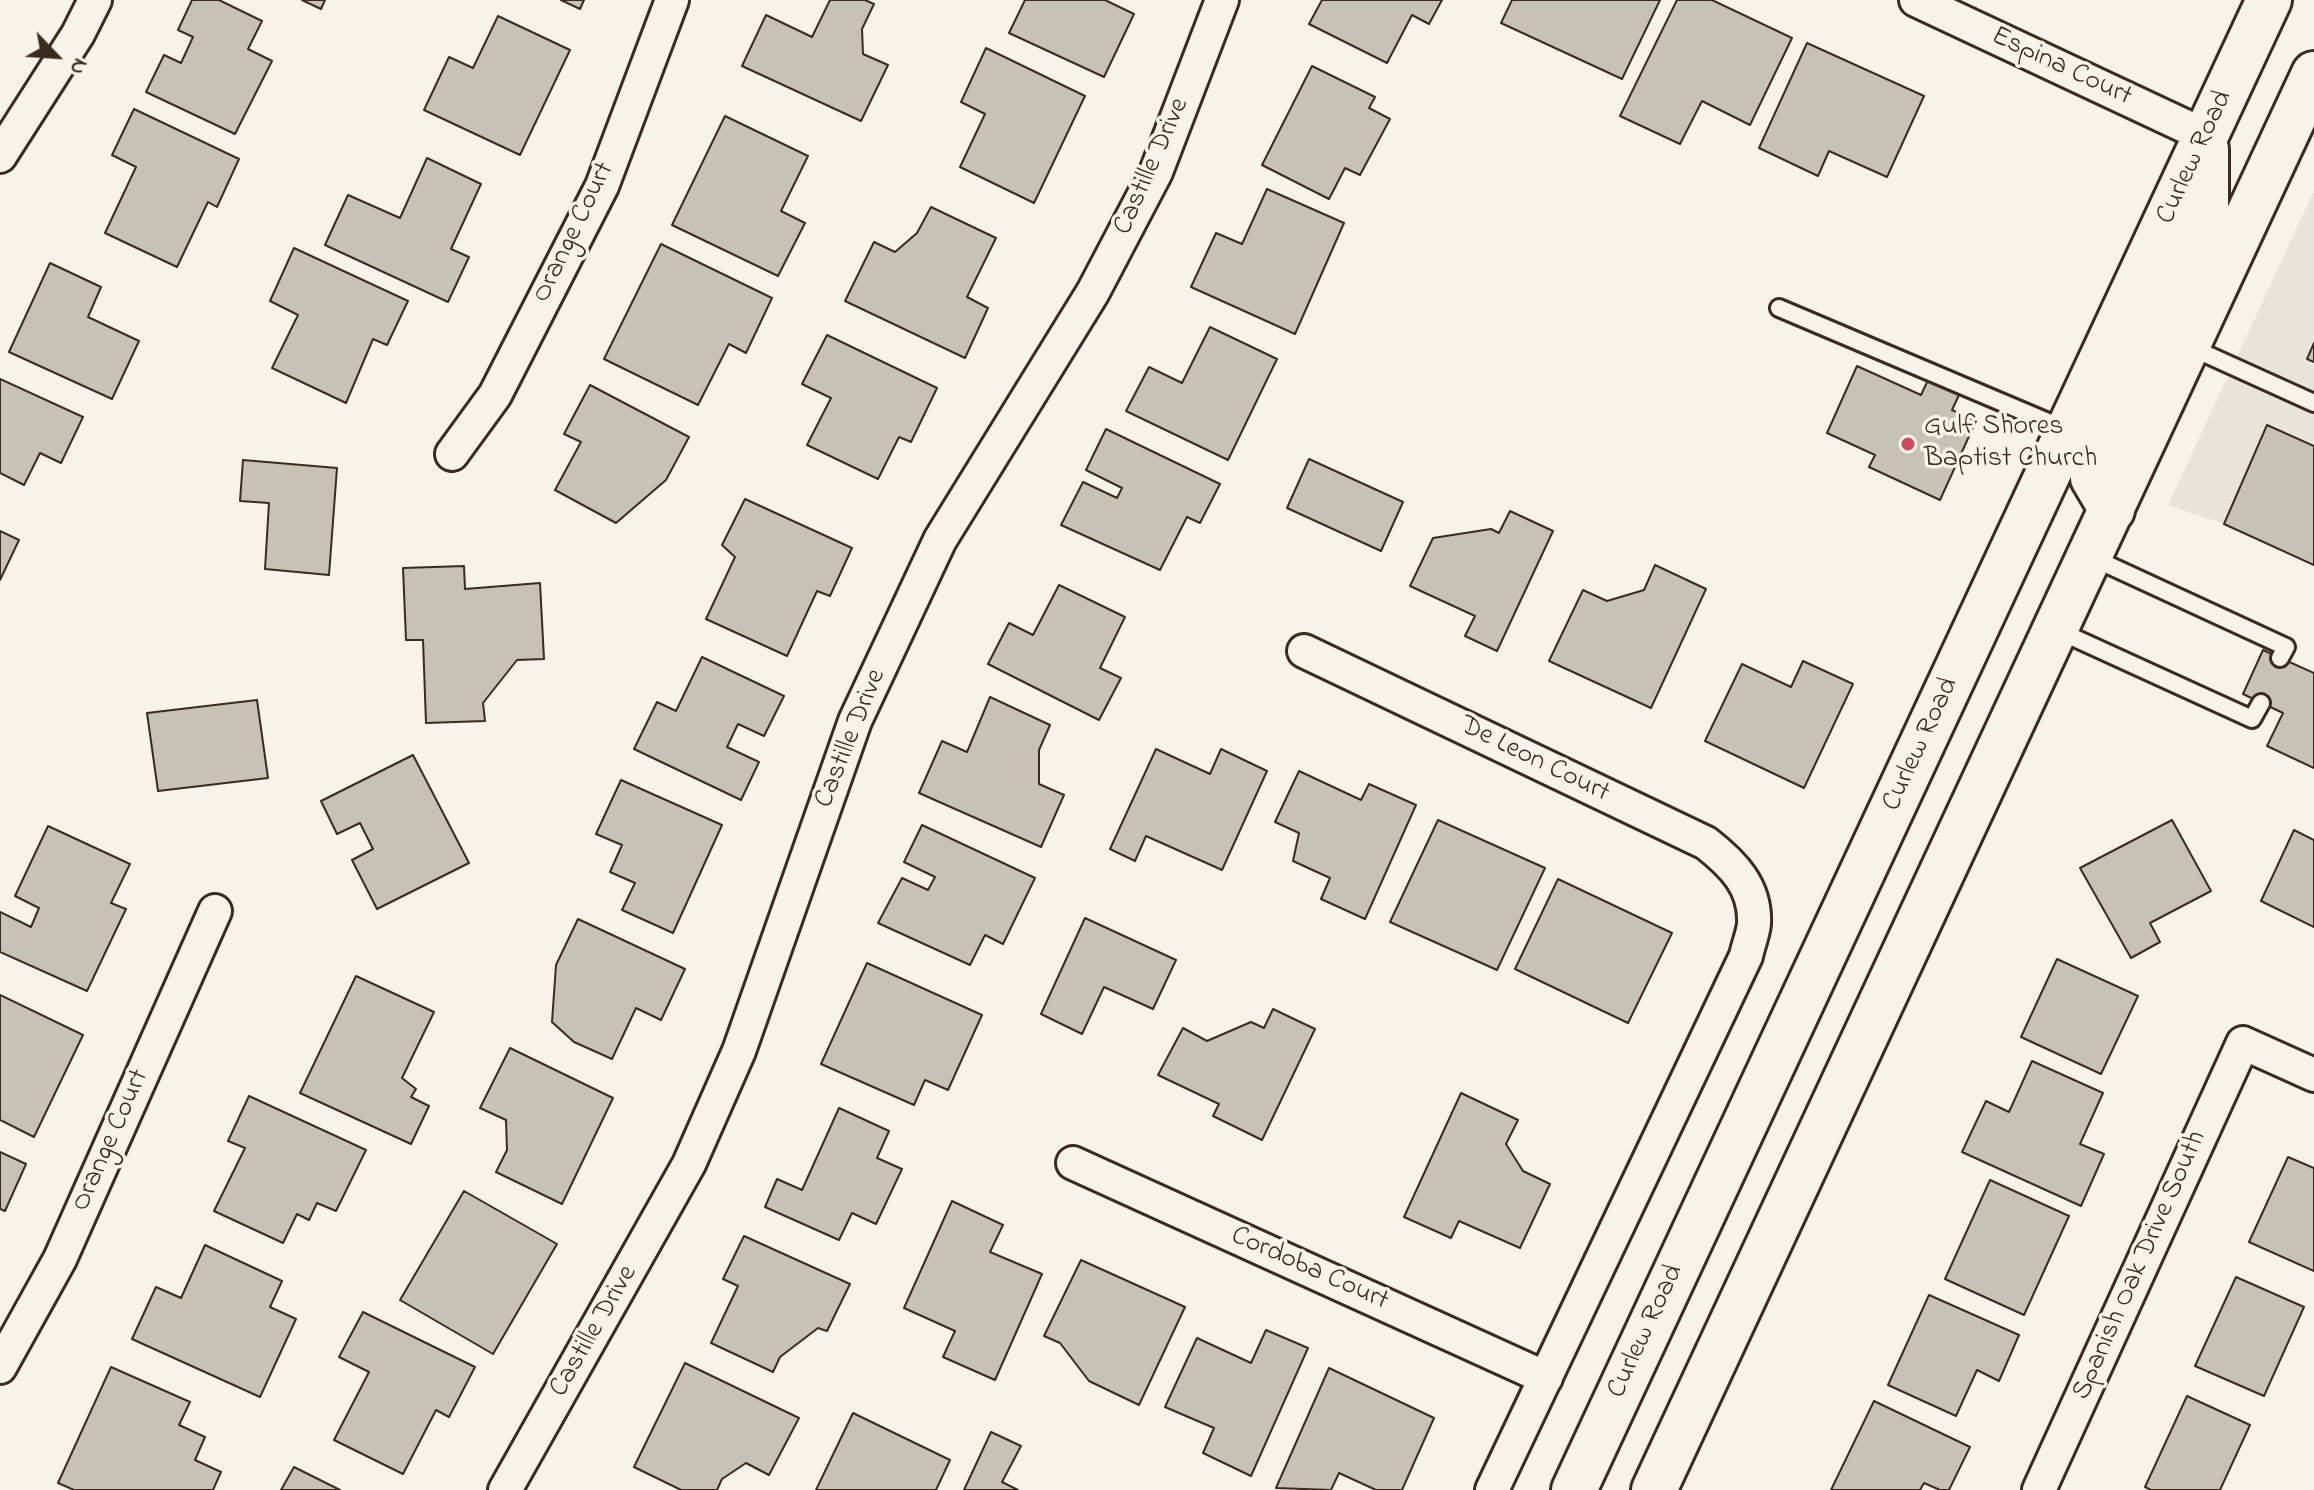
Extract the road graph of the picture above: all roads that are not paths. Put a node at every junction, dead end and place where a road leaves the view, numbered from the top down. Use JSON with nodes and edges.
{"nodes":[{"id":1,"x":95,"y":0,"type":"edge"},
{"id":2,"x":672,"y":0,"type":"edge"},
{"id":3,"x":1222,"y":0,"type":"edge"},
{"id":4,"x":1916,"y":0,"type":"edge"},
{"id":5,"x":2269,"y":0,"type":"edge"},
{"id":6,"x":2314,"y":74,"type":"edge"},
{"id":7,"x":2206,"y":136,"type":"junction"},
{"id":8,"x":0,"y":156,"type":"edge"},
{"id":9,"x":1779,"y":308,"type":"dead end"},
{"id":10,"x":2187,"y":346,"type":"junction"},
{"id":11,"x":2314,"y":403,"type":"edge"},
{"id":12,"x":2068,"y":430,"type":"junction"},
{"id":13,"x":452,"y":454,"type":"dead end"},
{"id":14,"x":2112,"y":510,"type":"junction"},
{"id":15,"x":2090,"y":556,"type":"junction"},
{"id":16,"x":2055,"y":629,"type":"junction"},
{"id":17,"x":1304,"y":651,"type":"dead end"},
{"id":18,"x":2280,"y":658,"type":"dead end"},
{"id":19,"x":2261,"y":703,"type":"dead end"},
{"id":20,"x":215,"y":911,"type":"dead end"},
{"id":21,"x":2314,"y":1075,"type":"edge"},
{"id":22,"x":1073,"y":1163,"type":"dead end"},
{"id":23,"x":0,"y":1367,"type":"edge"},
{"id":24,"x":1546,"y":1378,"type":"junction"},
{"id":25,"x":505,"y":1490,"type":"edge"},
{"id":26,"x":1492,"y":1490,"type":"edge"},
{"id":27,"x":1574,"y":1490,"type":"edge"},
{"id":28,"x":1654,"y":1490,"type":"edge"},
{"id":29,"x":2039,"y":1490,"type":"edge"}],
"edges":[{"from":1,"to":8,"type":"street"},
{"from":2,"to":13,"type":"street","name":"Orange Court"},
{"from":3,"to":25,"type":"street","name":"Castille Drive"},
{"from":4,"to":7,"type":"street","name":"Espina Court"},
{"from":5,"to":7,"type":"main road","name":"Curlew Road"},
{"from":6,"to":10,"type":"main road"},
{"from":7,"to":12,"type":"main road","name":"Curlew Road"},
{"from":7,"to":14,"type":"main road"},
{"from":9,"to":12,"type":"lane"},
{"from":10,"to":11,"type":"lane"},
{"from":10,"to":14,"type":"main road"},
{"from":12,"to":27,"type":"main road","name":"Curlew Road"},
{"from":14,"to":15,"type":"main road"},
{"from":15,"to":16,"type":"main road"},
{"from":15,"to":18,"type":"lane"},
{"from":16,"to":19,"type":"lane"},
{"from":16,"to":28,"type":"main road"},
{"from":17,"to":24,"type":"street","name":"De Leon Court"},
{"from":20,"to":23,"type":"street","name":"Orange Court"},
{"from":21,"to":29,"type":"street","name":"Spanish Oak Drive South"},
{"from":22,"to":24,"type":"street","name":"Cordoba Court"},
{"from":24,"to":26,"type":"street"}]}
